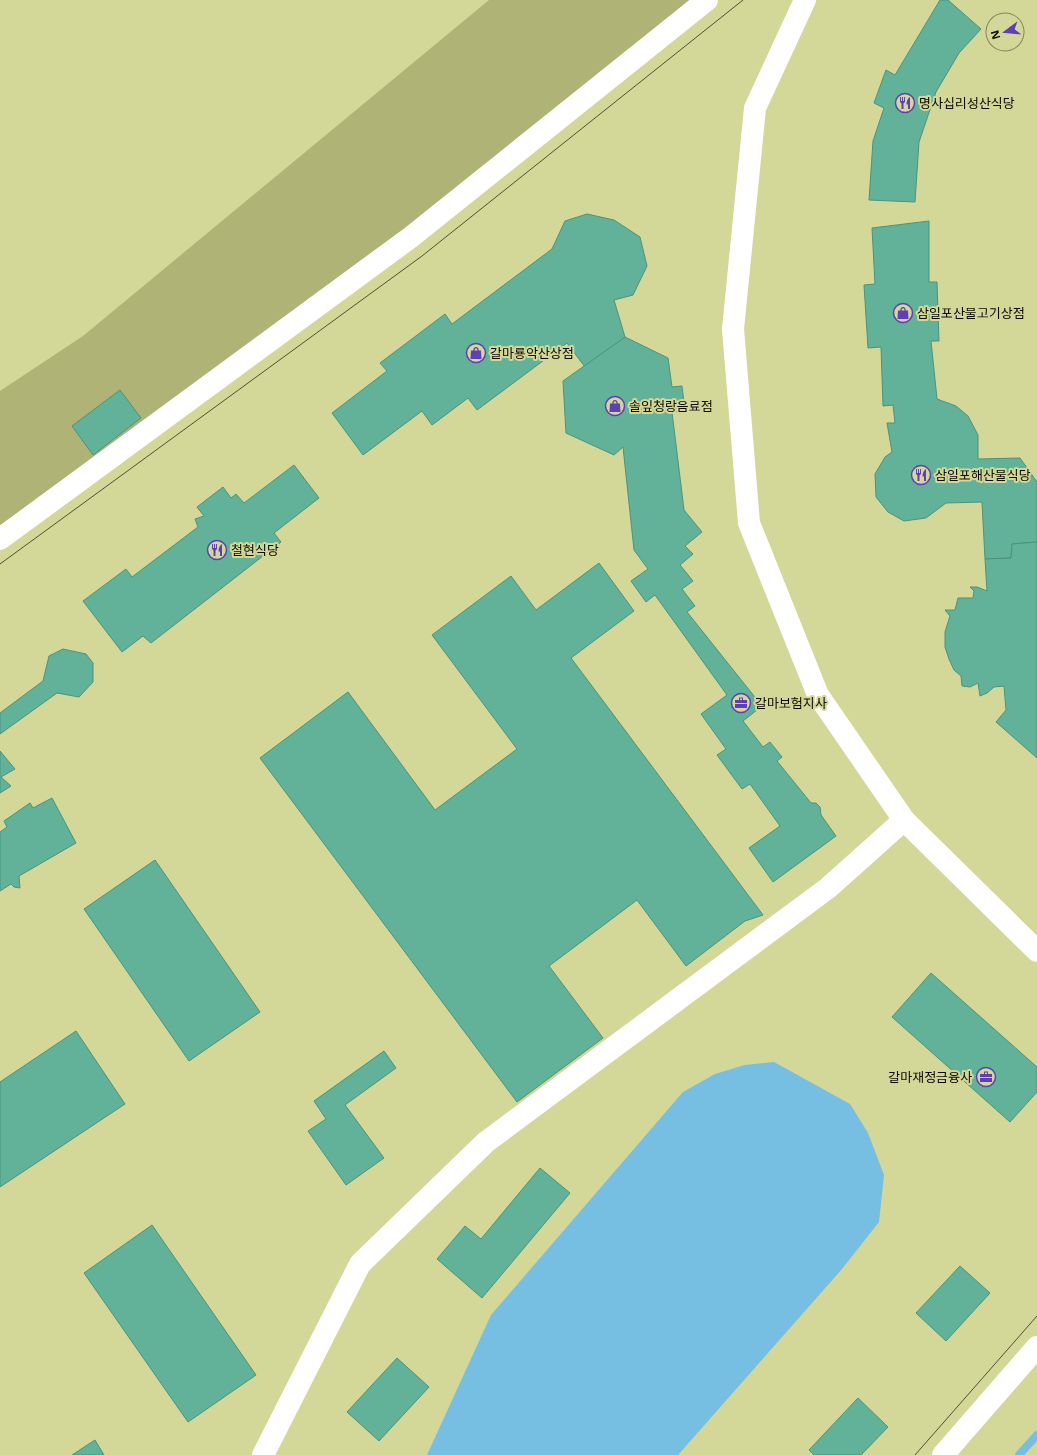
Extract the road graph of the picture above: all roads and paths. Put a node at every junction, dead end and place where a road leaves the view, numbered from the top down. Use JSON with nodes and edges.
{"nodes":[{"id":1,"x":707,"y":0,"type":"edge"},
{"id":2,"x":805,"y":0,"type":"edge"},
{"id":3,"x":0,"y":539,"type":"edge"},
{"id":4,"x":904,"y":820,"type":"junction"},
{"id":5,"x":1037,"y":951,"type":"edge"},
{"id":6,"x":1037,"y":1347,"type":"edge"},
{"id":7,"x":263,"y":1455,"type":"edge"},
{"id":8,"x":943,"y":1455,"type":"edge"}],
"edges":[{"from":1,"to":3,"type":"street"},
{"from":2,"to":4,"type":"street"},
{"from":4,"to":5,"type":"street"},
{"from":4,"to":7,"type":"street"},
{"from":6,"to":8,"type":"street"}]}
